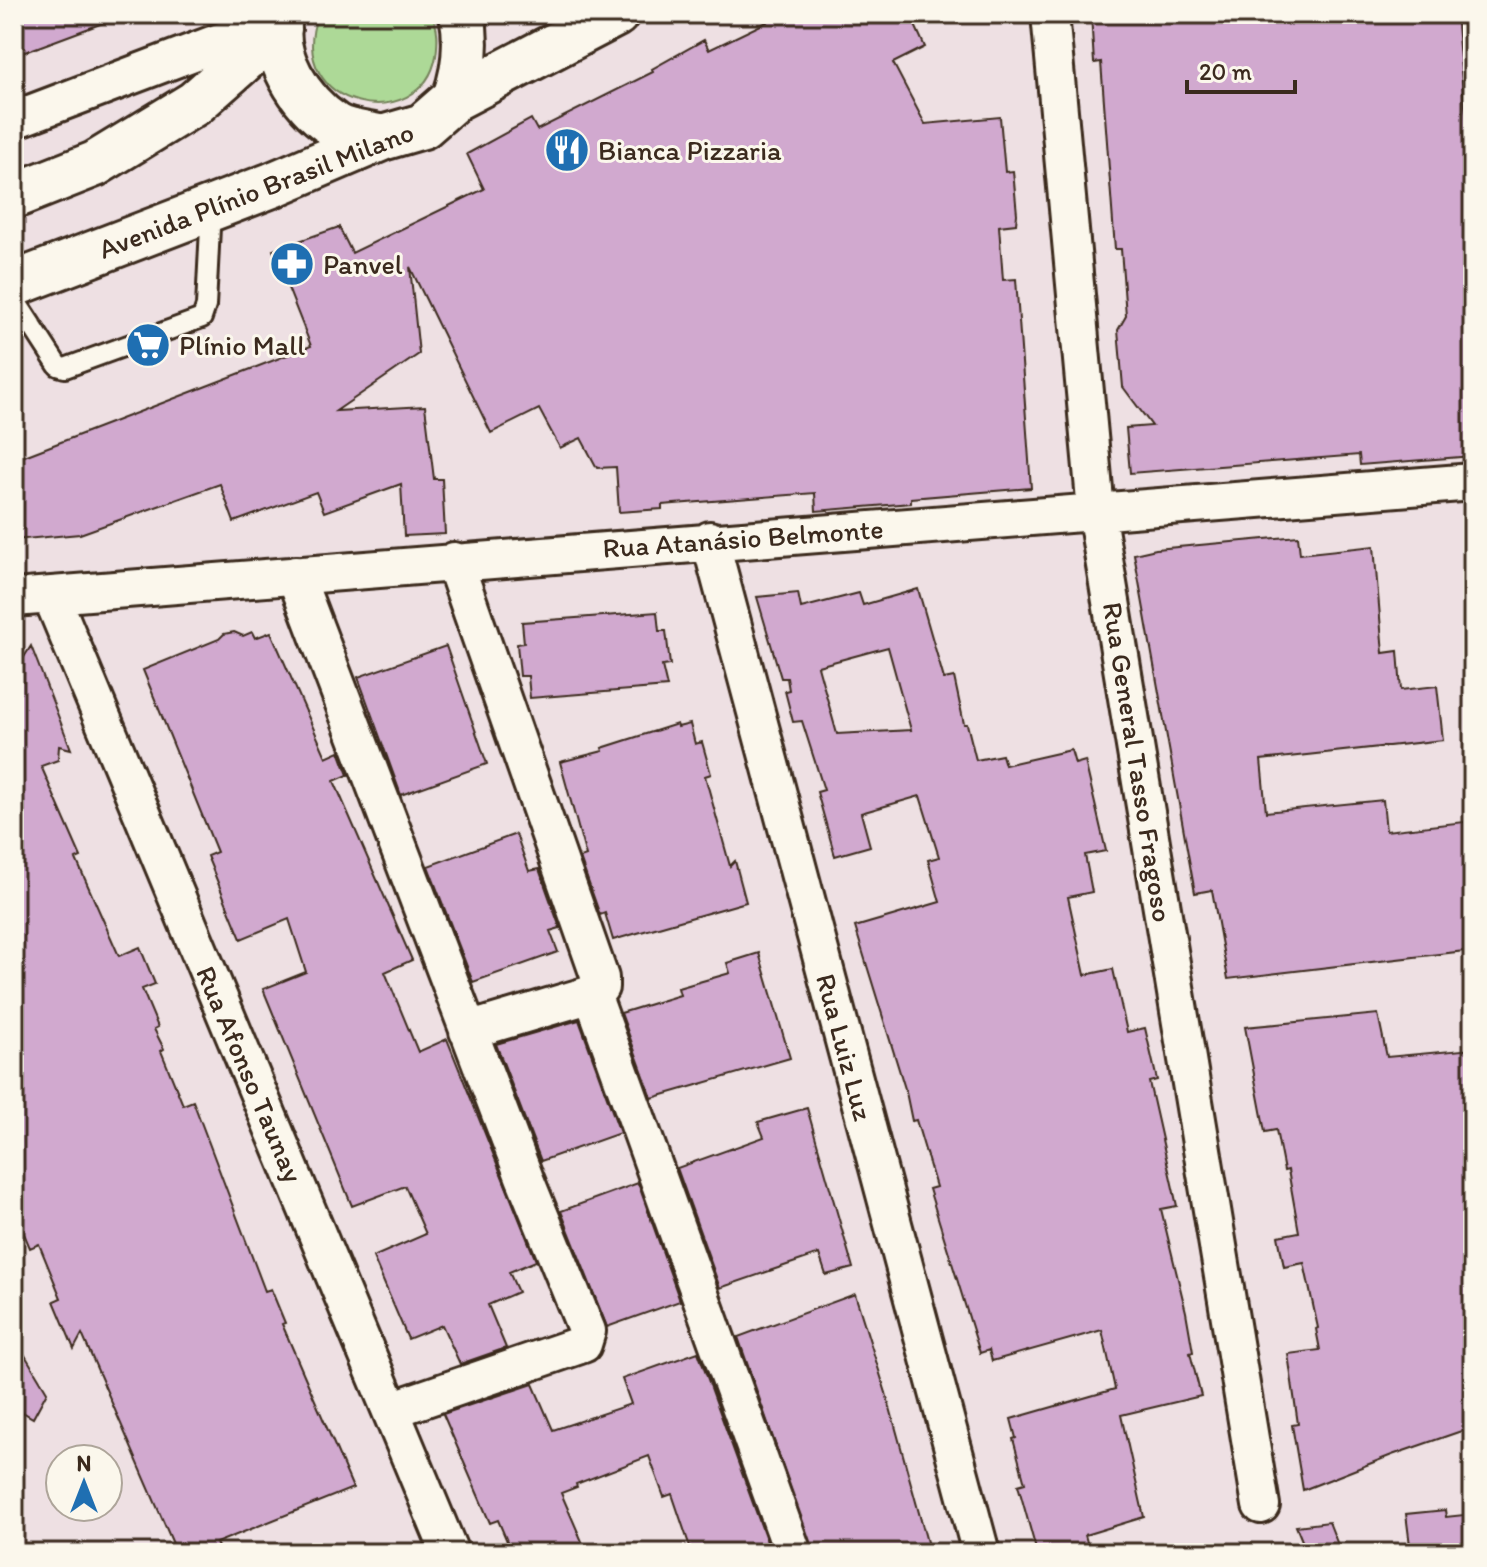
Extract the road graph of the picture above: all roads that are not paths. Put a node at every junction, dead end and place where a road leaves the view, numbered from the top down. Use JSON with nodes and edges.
{"nodes":[{"id":1,"x":462,"y":14,"type":"edge"},
{"id":2,"x":616,"y":14,"type":"edge"},
{"id":3,"x":1050,"y":14,"type":"edge"},
{"id":4,"x":280,"y":21,"type":"edge"},
{"id":5,"x":455,"y":98,"type":"junction"},
{"id":6,"x":14,"y":120,"type":"edge"},
{"id":7,"x":382,"y":138,"type":"junction"},
{"id":8,"x":14,"y":196,"type":"edge"},
{"id":9,"x":211,"y":208,"type":"junction"},
{"id":10,"x":14,"y":284,"type":"edge"},
{"id":11,"x":14,"y":298,"type":"edge"},
{"id":12,"x":1473,"y":482,"type":"edge"},
{"id":13,"x":1096,"y":511,"type":"junction"},
{"id":14,"x":710,"y":540,"type":"junction"},
{"id":15,"x":454,"y":561,"type":"junction"},
{"id":16,"x":295,"y":575,"type":"junction"},
{"id":17,"x":51,"y":595,"type":"junction"},
{"id":18,"x":14,"y":598,"type":"edge"},
{"id":19,"x":592,"y":994,"type":"junction"},
{"id":20,"x":468,"y":1031,"type":"junction"},
{"id":21,"x":391,"y":1410,"type":"junction"},
{"id":22,"x":1261,"y":1505,"type":"dead end"},
{"id":23,"x":450,"y":1553,"type":"edge"},
{"id":24,"x":793,"y":1553,"type":"edge"},
{"id":25,"x":981,"y":1553,"type":"edge"}],
"edges":[{"from":1,"to":5,"type":"main road"},
{"from":2,"to":5,"type":"main road","name":"Avenida Plínio Brasil Milano"},
{"from":3,"to":13,"type":"street","name":"Rua General Tasso Fragoso"},
{"from":4,"to":6,"type":"street"},
{"from":4,"to":7,"type":"main road"},
{"from":4,"to":8,"type":"main road"},
{"from":5,"to":7,"type":"main road","name":"Avenida Plínio Brasil Milano"},
{"from":7,"to":9,"type":"main road","name":"Avenida Plínio Brasil Milano"},
{"from":9,"to":10,"type":"main road","name":"Avenida Plínio Brasil Milano"},
{"from":9,"to":11,"type":"lane"},
{"from":12,"to":13,"type":"street","name":"Rua Atanásio Belmonte"},
{"from":13,"to":14,"type":"street","name":"Rua Atanásio Belmonte"},
{"from":13,"to":22,"type":"street","name":"Rua General Tasso Fragoso"},
{"from":14,"to":15,"type":"street","name":"Rua Atanásio Belmonte"},
{"from":14,"to":25,"type":"street","name":"Rua Luiz Luz"},
{"from":15,"to":16,"type":"street","name":"Rua Atanásio Belmonte"},
{"from":15,"to":19,"type":"street"},
{"from":16,"to":17,"type":"street","name":"Rua Atanásio Belmonte"},
{"from":16,"to":20,"type":"street"},
{"from":17,"to":18,"type":"street","name":"Rua Atanásio Belmonte"},
{"from":17,"to":21,"type":"street","name":"Rua Afonso Taunay"},
{"from":19,"to":20,"type":"street"},
{"from":19,"to":24,"type":"street"},
{"from":20,"to":21,"type":"street"},
{"from":21,"to":23,"type":"street","name":"Rua Afonso Taunay"}]}
